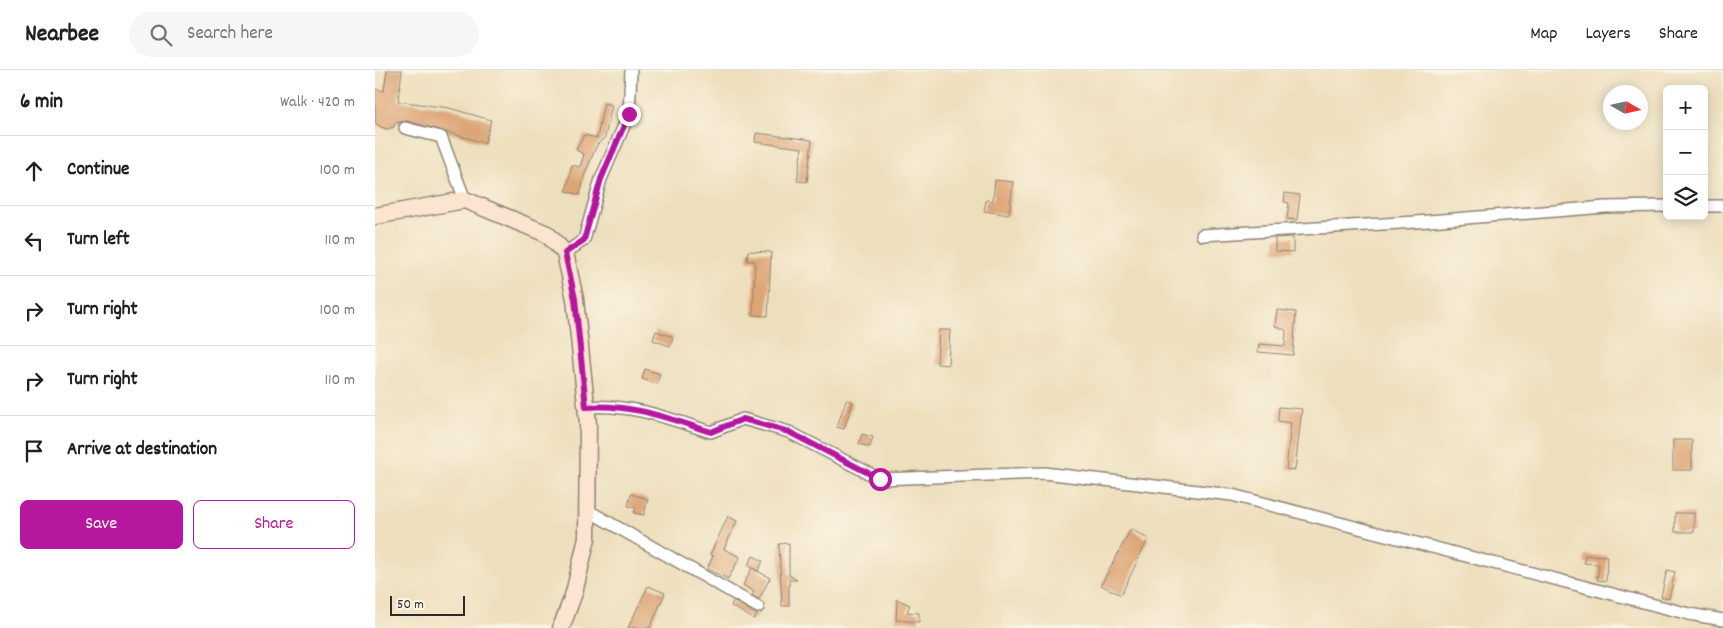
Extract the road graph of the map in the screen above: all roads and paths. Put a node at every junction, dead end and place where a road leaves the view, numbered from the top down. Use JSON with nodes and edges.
{"nodes":[{"id":1,"x":631,"y":70,"type":"edge"},
{"id":2,"x":405,"y":128,"type":"dead end"},
{"id":3,"x":465,"y":200,"type":"junction"},
{"id":4,"x":1663,"y":206,"type":"edge"},
{"id":5,"x":1708,"y":206,"type":"edge"},
{"id":6,"x":1723,"y":206,"type":"edge"},
{"id":7,"x":375,"y":216,"type":"edge"},
{"id":8,"x":1202,"y":235,"type":"dead end"},
{"id":9,"x":565,"y":253,"type":"junction"},
{"id":10,"x":586,"y":407,"type":"junction"},
{"id":11,"x":587,"y":510,"type":"junction"},
{"id":12,"x":758,"y":607,"type":"dead end"},
{"id":13,"x":1723,"y":620,"type":"edge"},
{"id":14,"x":561,"y":628,"type":"edge"}],
"edges":[{"from":1,"to":9,"type":"street"},
{"from":2,"to":3,"type":"street"},
{"from":3,"to":7,"type":"street"},
{"from":3,"to":9,"type":"street"},
{"from":4,"to":8,"type":"street"},
{"from":5,"to":6,"type":"street"},
{"from":9,"to":10,"type":"street"},
{"from":10,"to":11,"type":"street"},
{"from":10,"to":13,"type":"street"},
{"from":11,"to":12,"type":"street"},
{"from":11,"to":14,"type":"street"}]}
